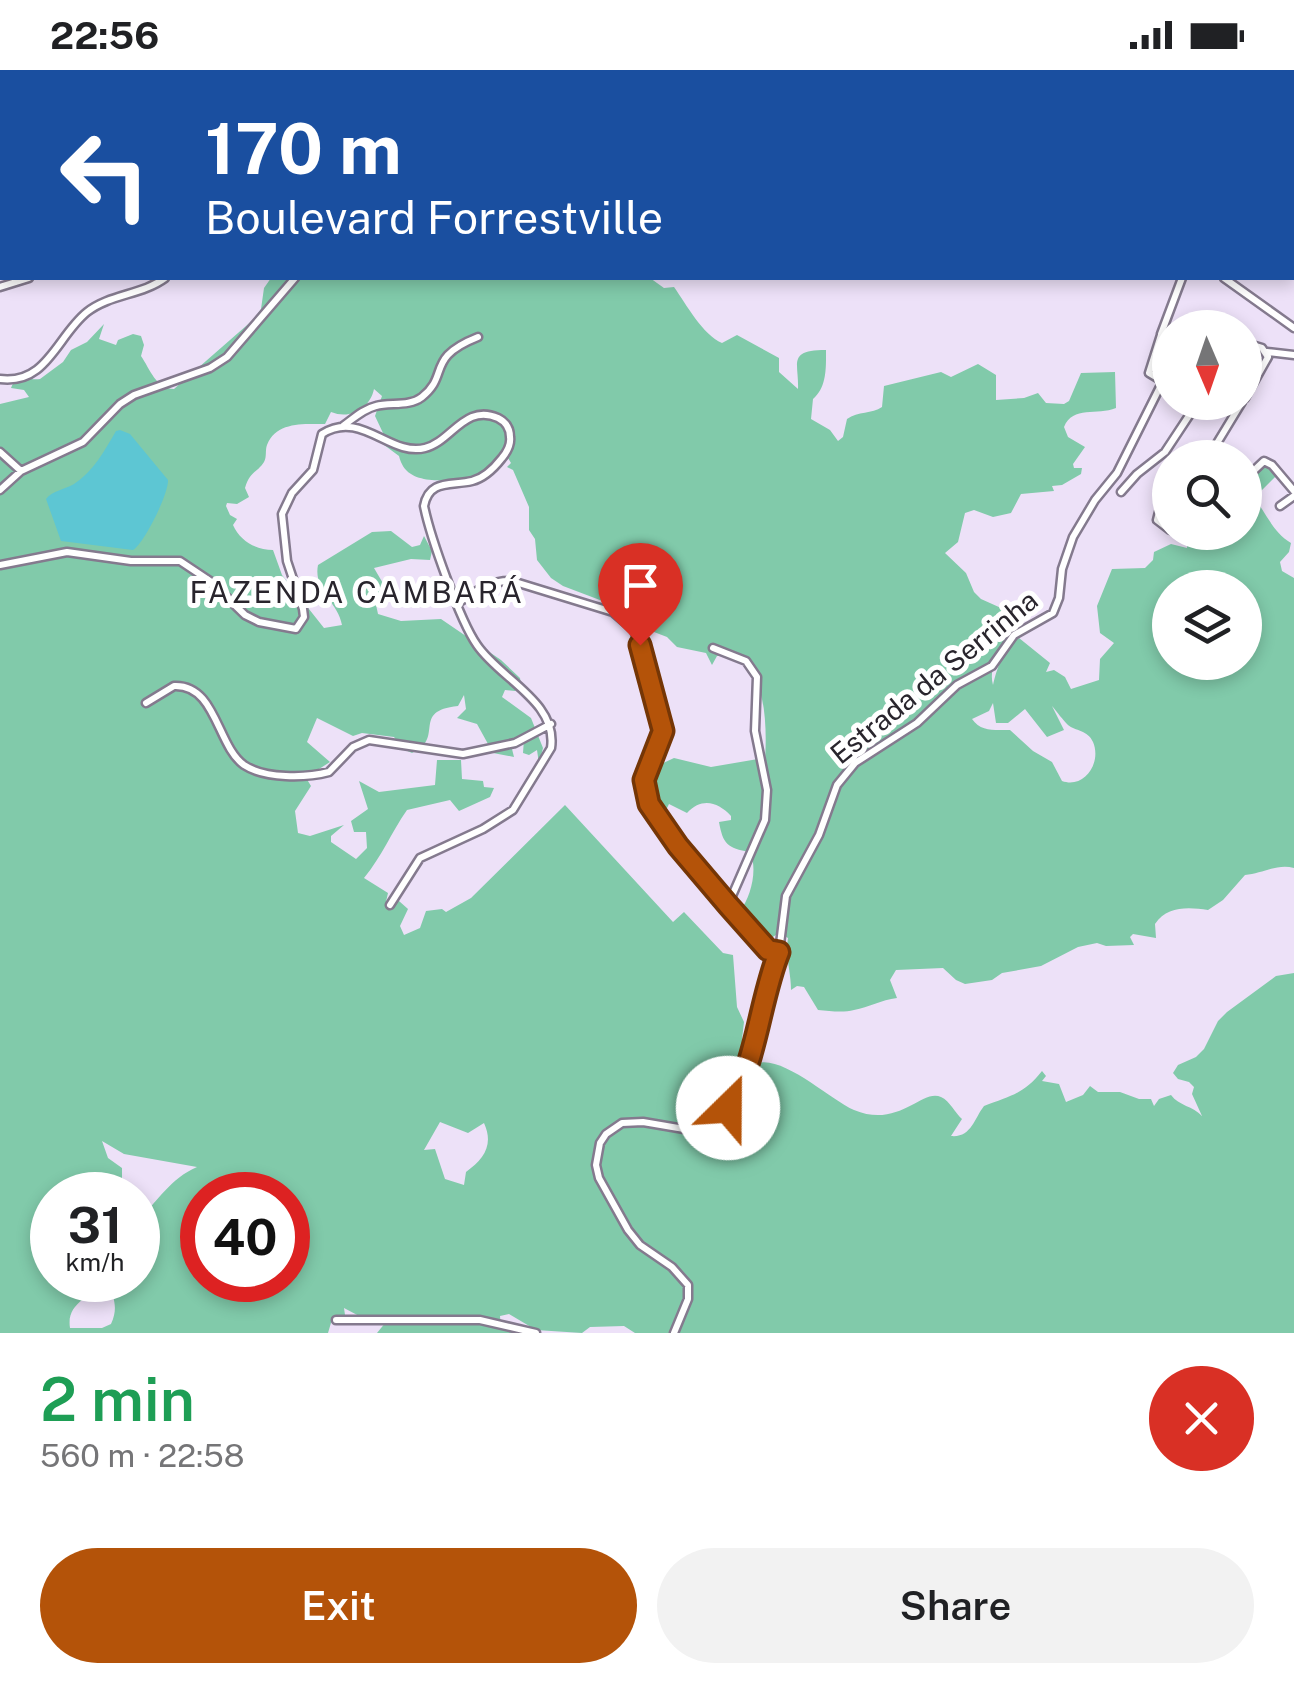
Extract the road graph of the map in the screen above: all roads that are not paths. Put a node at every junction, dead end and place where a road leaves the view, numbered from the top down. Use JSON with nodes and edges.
{"nodes":[{"id":1,"x":162,"y":280,"type":"edge"},
{"id":2,"x":293,"y":280,"type":"edge"},
{"id":3,"x":1181,"y":280,"type":"edge"},
{"id":4,"x":1227,"y":280,"type":"edge"},
{"id":5,"x":1170,"y":310,"type":"edge"},
{"id":6,"x":1294,"y":328,"type":"edge"},
{"id":7,"x":478,"y":338,"type":"dead end"},
{"id":8,"x":1262,"y":348,"type":"edge"},
{"id":9,"x":1267,"y":352,"type":"junction"},
{"id":10,"x":1294,"y":354,"type":"edge"},
{"id":11,"x":1262,"y":370,"type":"edge"},
{"id":12,"x":0,"y":379,"type":"edge"},
{"id":13,"x":1152,"y":402,"type":"edge"},
{"id":14,"x":1186,"y":420,"type":"edge"},
{"id":15,"x":342,"y":426,"type":"junction"},
{"id":16,"x":0,"y":452,"type":"edge"},
{"id":17,"x":1262,"y":463,"type":"edge"},
{"id":18,"x":21,"y":471,"type":"junction"},
{"id":19,"x":0,"y":490,"type":"edge"},
{"id":20,"x":1121,"y":492,"type":"dead end"},
{"id":21,"x":1294,"y":494,"type":"edge"},
{"id":22,"x":1280,"y":506,"type":"dead end"},
{"id":23,"x":0,"y":565,"type":"edge"},
{"id":24,"x":458,"y":604,"type":"junction"},
{"id":25,"x":713,"y":648,"type":"dead end"},
{"id":26,"x":146,"y":703,"type":"dead end"},
{"id":27,"x":550,"y":724,"type":"junction"},
{"id":28,"x":390,"y":904,"type":"dead end"},
{"id":29,"x":728,"y":905,"type":"junction"},
{"id":30,"x":781,"y":928,"type":"junction"},
{"id":31,"x":766,"y":948,"type":"junction"},
{"id":32,"x":779,"y":952,"type":"junction"},
{"id":33,"x":772,"y":968,"type":"junction"},
{"id":34,"x":336,"y":1320,"type":"dead end"},
{"id":35,"x":536,"y":1333,"type":"edge"},
{"id":36,"x":674,"y":1333,"type":"edge"}],
"edges":[{"from":1,"to":12,"type":"street"},
{"from":2,"to":18,"type":"street"},
{"from":3,"to":5,"type":"street","name":"Estrada da Serrinha"},
{"from":4,"to":6,"type":"street"},
{"from":7,"to":15,"type":"street"},
{"from":8,"to":9,"type":"street"},
{"from":9,"to":10,"type":"street"},
{"from":9,"to":11,"type":"street"},
{"from":13,"to":30,"type":"street","name":"Estrada da Serrinha"},
{"from":14,"to":20,"type":"street"},
{"from":15,"to":23,"type":"street"},
{"from":15,"to":24,"type":"street"},
{"from":16,"to":18,"type":"street"},
{"from":17,"to":21,"type":"street"},
{"from":18,"to":19,"type":"street"},
{"from":21,"to":22,"type":"street"},
{"from":24,"to":27,"type":"street"},
{"from":24,"to":29,"type":"street"},
{"from":25,"to":29,"type":"street"},
{"from":26,"to":27,"type":"street"},
{"from":27,"to":28,"type":"street"},
{"from":29,"to":31,"type":"street"},
{"from":30,"to":31,"type":"street"},
{"from":30,"to":32,"type":"street","name":"Estrada da Serrinha"},
{"from":31,"to":32,"type":"street"},
{"from":31,"to":33,"type":"street"},
{"from":32,"to":33,"type":"street","name":"Estrada da Serrinha"},
{"from":33,"to":36,"type":"street","name":"Estrada da Serrinha"},
{"from":34,"to":35,"type":"street"}]}
